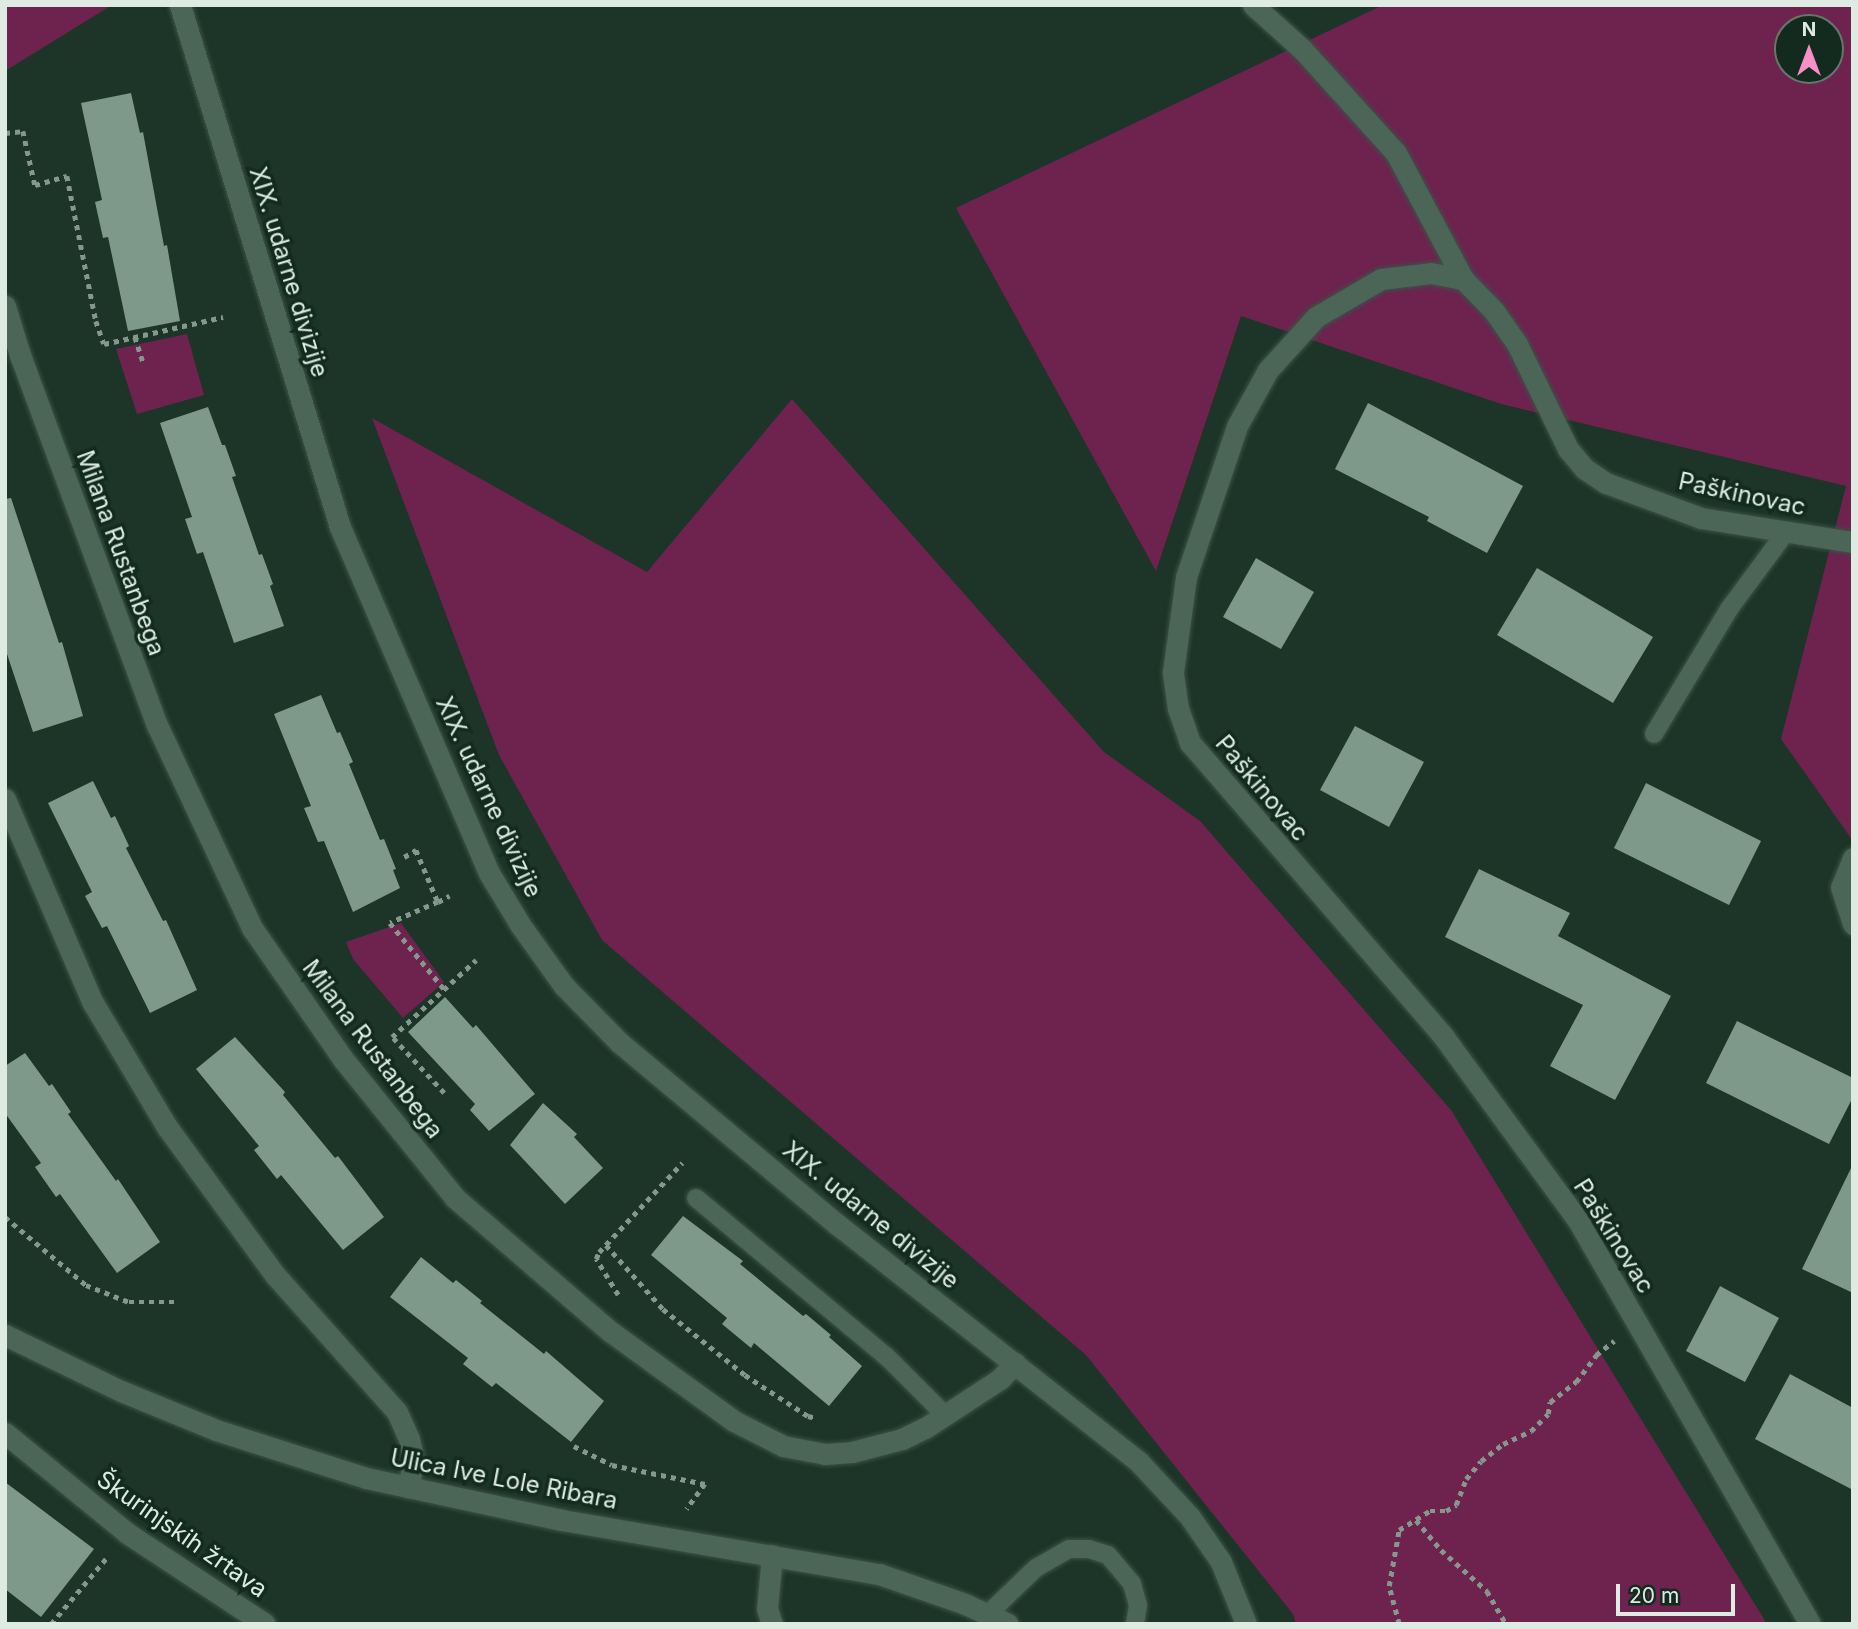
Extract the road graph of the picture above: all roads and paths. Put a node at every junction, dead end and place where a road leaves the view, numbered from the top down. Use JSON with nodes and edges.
{"nodes":[{"id":1,"x":180,"y":5,"type":"edge"},
{"id":2,"x":1253,"y":5,"type":"edge"},
{"id":3,"x":5,"y":133,"type":"edge"},
{"id":4,"x":1463,"y":279,"type":"junction"},
{"id":5,"x":5,"y":306,"type":"edge"},
{"id":6,"x":223,"y":317,"type":"dead end"},
{"id":7,"x":135,"y":337,"type":"junction"},
{"id":8,"x":144,"y":364,"type":"dead end"},
{"id":9,"x":1786,"y":532,"type":"junction"},
{"id":10,"x":1853,"y":542,"type":"edge"},
{"id":11,"x":1654,"y":733,"type":"dead end"},
{"id":12,"x":5,"y":800,"type":"edge"},
{"id":13,"x":404,"y":857,"type":"dead end"},
{"id":14,"x":1853,"y":858,"type":"edge"},
{"id":15,"x":449,"y":896,"type":"dead end"},
{"id":16,"x":438,"y":902,"type":"junction"},
{"id":17,"x":1853,"y":924,"type":"edge"},
{"id":18,"x":476,"y":960,"type":"dead end"},
{"id":19,"x":444,"y":989,"type":"junction"},
{"id":20,"x":444,"y":1093,"type":"dead end"},
{"id":21,"x":682,"y":1163,"type":"dead end"},
{"id":22,"x":696,"y":1198,"type":"dead end"},
{"id":23,"x":5,"y":1217,"type":"edge"},
{"id":24,"x":606,"y":1245,"type":"junction"},
{"id":25,"x":177,"y":1302,"type":"dead end"},
{"id":26,"x":625,"y":1307,"type":"dead end"},
{"id":27,"x":1636,"y":1323,"type":"junction"},
{"id":28,"x":5,"y":1335,"type":"edge"},
{"id":29,"x":1015,"y":1363,"type":"junction"},
{"id":30,"x":945,"y":1415,"type":"junction"},
{"id":31,"x":830,"y":1422,"type":"dead end"},
{"id":32,"x":5,"y":1433,"type":"edge"},
{"id":33,"x":574,"y":1446,"type":"dead end"},
{"id":34,"x":408,"y":1487,"type":"junction"},
{"id":35,"x":679,"y":1518,"type":"dead end"},
{"id":36,"x":1416,"y":1520,"type":"junction"},
{"id":37,"x":108,"y":1555,"type":"dead end"},
{"id":38,"x":772,"y":1555,"type":"junction"},
{"id":39,"x":988,"y":1614,"type":"junction"},
{"id":40,"x":51,"y":1624,"type":"edge"},
{"id":41,"x":265,"y":1624,"type":"edge"},
{"id":42,"x":772,"y":1624,"type":"edge"},
{"id":43,"x":1008,"y":1624,"type":"edge"},
{"id":44,"x":1135,"y":1624,"type":"edge"},
{"id":45,"x":1246,"y":1624,"type":"edge"},
{"id":46,"x":1399,"y":1624,"type":"edge"},
{"id":47,"x":1506,"y":1624,"type":"edge"},
{"id":48,"x":1810,"y":1624,"type":"edge"}],
"edges":[{"from":1,"to":29,"type":"street","name":"XIX. udarne divizije"},
{"from":2,"to":4,"type":"street"},
{"from":3,"to":7,"type":"path"},
{"from":4,"to":9,"type":"street","name":"Paškinovac"},
{"from":4,"to":27,"type":"street","name":"Paškinovac"},
{"from":5,"to":30,"type":"street","name":"Milana Rustanbega"},
{"from":6,"to":7,"type":"path"},
{"from":7,"to":8,"type":"path"},
{"from":9,"to":10,"type":"street","name":"Paškinovac"},
{"from":9,"to":11,"type":"lane"},
{"from":12,"to":34,"type":"street"},
{"from":13,"to":16,"type":"path"},
{"from":14,"to":17,"type":"street"},
{"from":15,"to":16,"type":"path"},
{"from":16,"to":19,"type":"path"},
{"from":18,"to":19,"type":"path"},
{"from":19,"to":20,"type":"path"},
{"from":21,"to":24,"type":"path"},
{"from":22,"to":30,"type":"lane"},
{"from":23,"to":25,"type":"path"},
{"from":24,"to":26,"type":"path"},
{"from":24,"to":31,"type":"path"},
{"from":27,"to":36,"type":"path"},
{"from":27,"to":48,"type":"street","name":"Paškinovac"},
{"from":28,"to":34,"type":"street","name":"Ulica Ive Lole Ribara"},
{"from":29,"to":30,"type":"street","name":"Milana Rustanbega"},
{"from":29,"to":45,"type":"street","name":"XIX. udarne divizije"},
{"from":32,"to":41,"type":"street","name":"Škurinjskih žrtava"},
{"from":33,"to":35,"type":"path"},
{"from":34,"to":38,"type":"street","name":"Ulica Ive Lole Ribara"},
{"from":36,"to":46,"type":"path"},
{"from":36,"to":47,"type":"path"},
{"from":37,"to":40,"type":"path"},
{"from":38,"to":39,"type":"street","name":"Ulica Ive Lole Ribara"},
{"from":38,"to":42,"type":"street"},
{"from":39,"to":43,"type":"street","name":"Ulica Ive Lole Ribara"},
{"from":39,"to":44,"type":"lane"}]}
